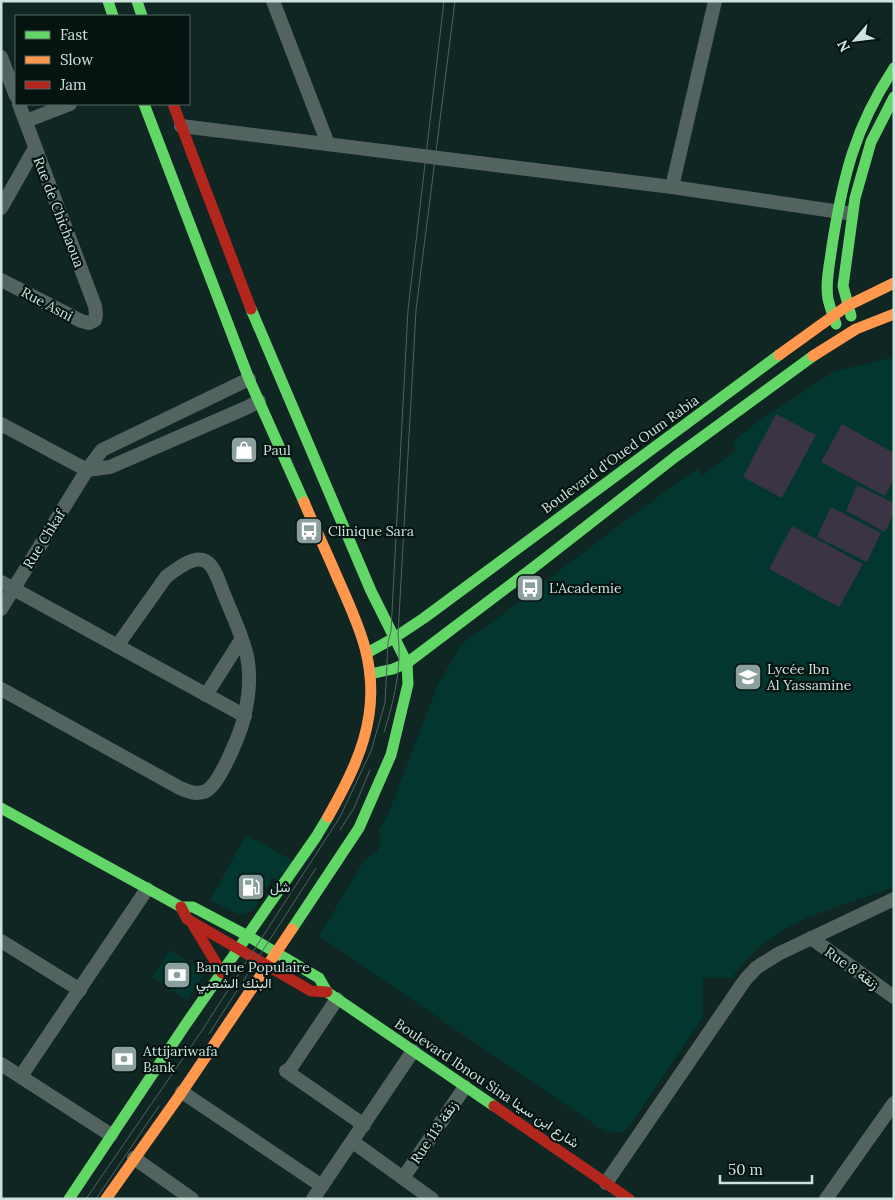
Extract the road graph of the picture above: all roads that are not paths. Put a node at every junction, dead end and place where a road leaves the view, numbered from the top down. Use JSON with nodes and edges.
{"nodes":[{"id":1,"x":108,"y":1,"type":"edge"},
{"id":2,"x":137,"y":1,"type":"edge"},
{"id":3,"x":273,"y":1,"type":"edge"},
{"id":4,"x":715,"y":1,"type":"edge"},
{"id":5,"x":113,"y":15,"type":"edge"},
{"id":6,"x":142,"y":15,"type":"edge"},
{"id":7,"x":1,"y":57,"type":"edge"},
{"id":8,"x":894,"y":68,"type":"edge"},
{"id":9,"x":15,"y":93,"type":"edge"},
{"id":10,"x":894,"y":97,"type":"edge"},
{"id":11,"x":19,"y":105,"type":"edge"},
{"id":12,"x":67,"y":105,"type":"edge"},
{"id":13,"x":144,"y":105,"type":"edge"},
{"id":14,"x":173,"y":105,"type":"edge"},
{"id":15,"x":26,"y":121,"type":"junction"},
{"id":16,"x":182,"y":126,"type":"junction"},
{"id":17,"x":328,"y":144,"type":"junction"},
{"id":18,"x":35,"y":148,"type":"junction"},
{"id":19,"x":672,"y":186,"type":"junction"},
{"id":20,"x":1,"y":208,"type":"edge"},
{"id":21,"x":838,"y":211,"type":"junction"},
{"id":22,"x":853,"y":214,"type":"junction"},
{"id":23,"x":1,"y":280,"type":"edge"},
{"id":24,"x":894,"y":283,"type":"edge"},
{"id":25,"x":847,"y":306,"type":"junction"},
{"id":26,"x":833,"y":314,"type":"junction"},
{"id":27,"x":894,"y":314,"type":"edge"},
{"id":28,"x":94,"y":320,"type":"joint"},
{"id":29,"x":856,"y":329,"type":"junction"},
{"id":30,"x":841,"y":337,"type":"junction"},
{"id":31,"x":249,"y":379,"type":"junction"},
{"id":32,"x":259,"y":401,"type":"junction"},
{"id":33,"x":1,"y":424,"type":"edge"},
{"id":34,"x":87,"y":470,"type":"junction"},
{"id":35,"x":1,"y":582,"type":"edge"},
{"id":36,"x":14,"y":589,"type":"junction"},
{"id":37,"x":1,"y":609,"type":"edge"},
{"id":38,"x":394,"y":638,"type":"junction"},
{"id":39,"x":241,"y":640,"type":"junction"},
{"id":40,"x":117,"y":646,"type":"junction"},
{"id":41,"x":367,"y":653,"type":"junction"},
{"id":42,"x":407,"y":663,"type":"junction"},
{"id":43,"x":370,"y":674,"type":"junction"},
{"id":44,"x":1,"y":689,"type":"edge"},
{"id":45,"x":206,"y":694,"type":"junction"},
{"id":46,"x":245,"y":716,"type":"junction"},
{"id":47,"x":1,"y":808,"type":"edge"},
{"id":48,"x":147,"y":889,"type":"junction"},
{"id":49,"x":894,"y":899,"type":"edge"},
{"id":50,"x":181,"y":907,"type":"junction"},
{"id":51,"x":191,"y":922,"type":"junction"},
{"id":52,"x":248,"y":936,"type":"junction"},
{"id":53,"x":811,"y":938,"type":"junction"},
{"id":54,"x":1,"y":942,"type":"edge"},
{"id":55,"x":240,"y":948,"type":"junction"},
{"id":56,"x":275,"y":952,"type":"junction"},
{"id":57,"x":267,"y":964,"type":"junction"},
{"id":58,"x":222,"y":973,"type":"junction"},
{"id":59,"x":80,"y":990,"type":"junction"},
{"id":60,"x":332,"y":996,"type":"junction"},
{"id":61,"x":894,"y":997,"type":"edge"},
{"id":62,"x":413,"y":1051,"type":"junction"},
{"id":63,"x":1,"y":1064,"type":"edge"},
{"id":64,"x":21,"y":1076,"type":"junction"},
{"id":65,"x":465,"y":1086,"type":"junction"},
{"id":66,"x":182,"y":1092,"type":"junction"},
{"id":67,"x":894,"y":1103,"type":"edge"},
{"id":68,"x":364,"y":1125,"type":"junction"},
{"id":69,"x":111,"y":1135,"type":"junction"},
{"id":70,"x":353,"y":1142,"type":"junction"},
{"id":71,"x":134,"y":1158,"type":"junction"},
{"id":72,"x":403,"y":1178,"type":"junction"},
{"id":73,"x":606,"y":1183,"type":"junction"},
{"id":74,"x":322,"y":1186,"type":"junction"},
{"id":75,"x":175,"y":1187,"type":"junction"},
{"id":76,"x":622,"y":1197,"type":"edge"},
{"id":77,"x":69,"y":1199,"type":"edge"},
{"id":78,"x":106,"y":1199,"type":"edge"},
{"id":79,"x":167,"y":1199,"type":"edge"},
{"id":80,"x":192,"y":1199,"type":"edge"},
{"id":81,"x":313,"y":1199,"type":"edge"},
{"id":82,"x":432,"y":1199,"type":"edge"},
{"id":83,"x":826,"y":1199,"type":"edge"}],
"edges":[{"from":1,"to":5,"type":"main road"},
{"from":2,"to":6,"type":"main road"},
{"from":3,"to":17,"type":"street"},
{"from":4,"to":19,"type":"street"},
{"from":7,"to":9,"type":"street"},
{"from":8,"to":21,"type":"main road"},
{"from":10,"to":22,"type":"main road"},
{"from":11,"to":15,"type":"street","name":"Rue de Chichaoua"},
{"from":12,"to":15,"type":"street"},
{"from":13,"to":31,"type":"main road"},
{"from":14,"to":16,"type":"main road"},
{"from":15,"to":18,"type":"street","name":"Rue de Chichaoua"},
{"from":16,"to":17,"type":"street"},
{"from":16,"to":38,"type":"main road"},
{"from":17,"to":19,"type":"street"},
{"from":18,"to":20,"type":"street"},
{"from":18,"to":28,"type":"street","name":"Rue de Chichaoua"},
{"from":19,"to":21,"type":"street"},
{"from":21,"to":22,"type":"street"},
{"from":21,"to":26,"type":"main road"},
{"from":22,"to":25,"type":"main road"},
{"from":23,"to":28,"type":"street","name":"Rue Asni"},
{"from":24,"to":25,"type":"main road","name":"Boulevard d'Oued Oum Rabia"},
{"from":25,"to":26,"type":"main road","name":"Boulevard d'Oued Oum Rabia"},
{"from":25,"to":29,"type":"main road"},
{"from":26,"to":30,"type":"main road"},
{"from":26,"to":38,"type":"main road","name":"Boulevard d'Oued Oum Rabia"},
{"from":27,"to":29,"type":"main road"},
{"from":29,"to":30,"type":"main road"},
{"from":30,"to":42,"type":"main road"},
{"from":31,"to":32,"type":"main road"},
{"from":31,"to":34,"type":"street","name":"Rue Chkaf"},
{"from":32,"to":34,"type":"street"},
{"from":32,"to":41,"type":"main road"},
{"from":33,"to":34,"type":"street"},
{"from":34,"to":36,"type":"street","name":"Rue Chkaf"},
{"from":35,"to":36,"type":"street"},
{"from":36,"to":37,"type":"street","name":"Rue Chkaf"},
{"from":36,"to":40,"type":"street"},
{"from":38,"to":41,"type":"main road","name":"Boulevard d'Oued Oum Rabia"},
{"from":38,"to":42,"type":"main road"},
{"from":39,"to":40,"type":"street"},
{"from":39,"to":45,"type":"street"},
{"from":39,"to":46,"type":"street"},
{"from":40,"to":45,"type":"street"},
{"from":41,"to":43,"type":"main road"},
{"from":42,"to":43,"type":"main road"},
{"from":42,"to":56,"type":"main road"},
{"from":43,"to":52,"type":"main road"},
{"from":44,"to":46,"type":"street"},
{"from":45,"to":46,"type":"street"},
{"from":47,"to":48,"type":"main road","name":"Boulevard Ibnou Sina شارع ابن سينا"},
{"from":48,"to":50,"type":"main road","name":"Boulevard Ibnou Sina شارع ابن سينا"},
{"from":48,"to":59,"type":"street"},
{"from":49,"to":53,"type":"street"},
{"from":50,"to":51,"type":"main road","name":"Boulevard Ibnou Sina شارع ابن سينا"},
{"from":50,"to":52,"type":"main road","name":"Boulevard Ibnou Sina شارع ابن سينا"},
{"from":51,"to":55,"type":"main road","name":"Boulevard Ibnou Sina شارع ابن سينا"},
{"from":51,"to":58,"type":"main road"},
{"from":52,"to":55,"type":"main road"},
{"from":52,"to":56,"type":"main road","name":"Boulevard Ibnou Sina شارع ابن سينا"},
{"from":53,"to":61,"type":"street","name":"Rue 8 زنقة"},
{"from":53,"to":73,"type":"street"},
{"from":54,"to":59,"type":"street"},
{"from":55,"to":57,"type":"main road","name":"Boulevard Ibnou Sina شارع ابن سينا"},
{"from":55,"to":58,"type":"main road"},
{"from":56,"to":57,"type":"main road"},
{"from":56,"to":60,"type":"main road","name":"Boulevard Ibnou Sina شارع ابن سينا"},
{"from":57,"to":60,"type":"main road","name":"Boulevard Ibnou Sina شارع ابن سينا"},
{"from":57,"to":66,"type":"main road"},
{"from":58,"to":69,"type":"main road"},
{"from":59,"to":64,"type":"street"},
{"from":60,"to":62,"type":"main road","name":"Boulevard Ibnou Sina شارع ابن سينا"},
{"from":60,"to":68,"type":"street"},
{"from":62,"to":65,"type":"main road","name":"Boulevard Ibnou Sina شارع ابن سينا"},
{"from":62,"to":68,"type":"street"},
{"from":63,"to":64,"type":"street"},
{"from":64,"to":69,"type":"street"},
{"from":65,"to":72,"type":"street","name":"Rue 113 زنقة"},
{"from":65,"to":73,"type":"main road","name":"Boulevard Ibnou Sina شارع ابن سينا"},
{"from":66,"to":71,"type":"main road"},
{"from":66,"to":74,"type":"street"},
{"from":67,"to":83,"type":"street"},
{"from":68,"to":70,"type":"street"},
{"from":69,"to":77,"type":"main road"},
{"from":70,"to":72,"type":"street"},
{"from":70,"to":74,"type":"street"},
{"from":71,"to":75,"type":"street"},
{"from":71,"to":78,"type":"main road"},
{"from":72,"to":82,"type":"street"},
{"from":73,"to":76,"type":"main road","name":"Boulevard Ibnou Sina شارع ابن سينا"},
{"from":74,"to":81,"type":"street"},
{"from":75,"to":79,"type":"street"},
{"from":75,"to":80,"type":"street"}]}
